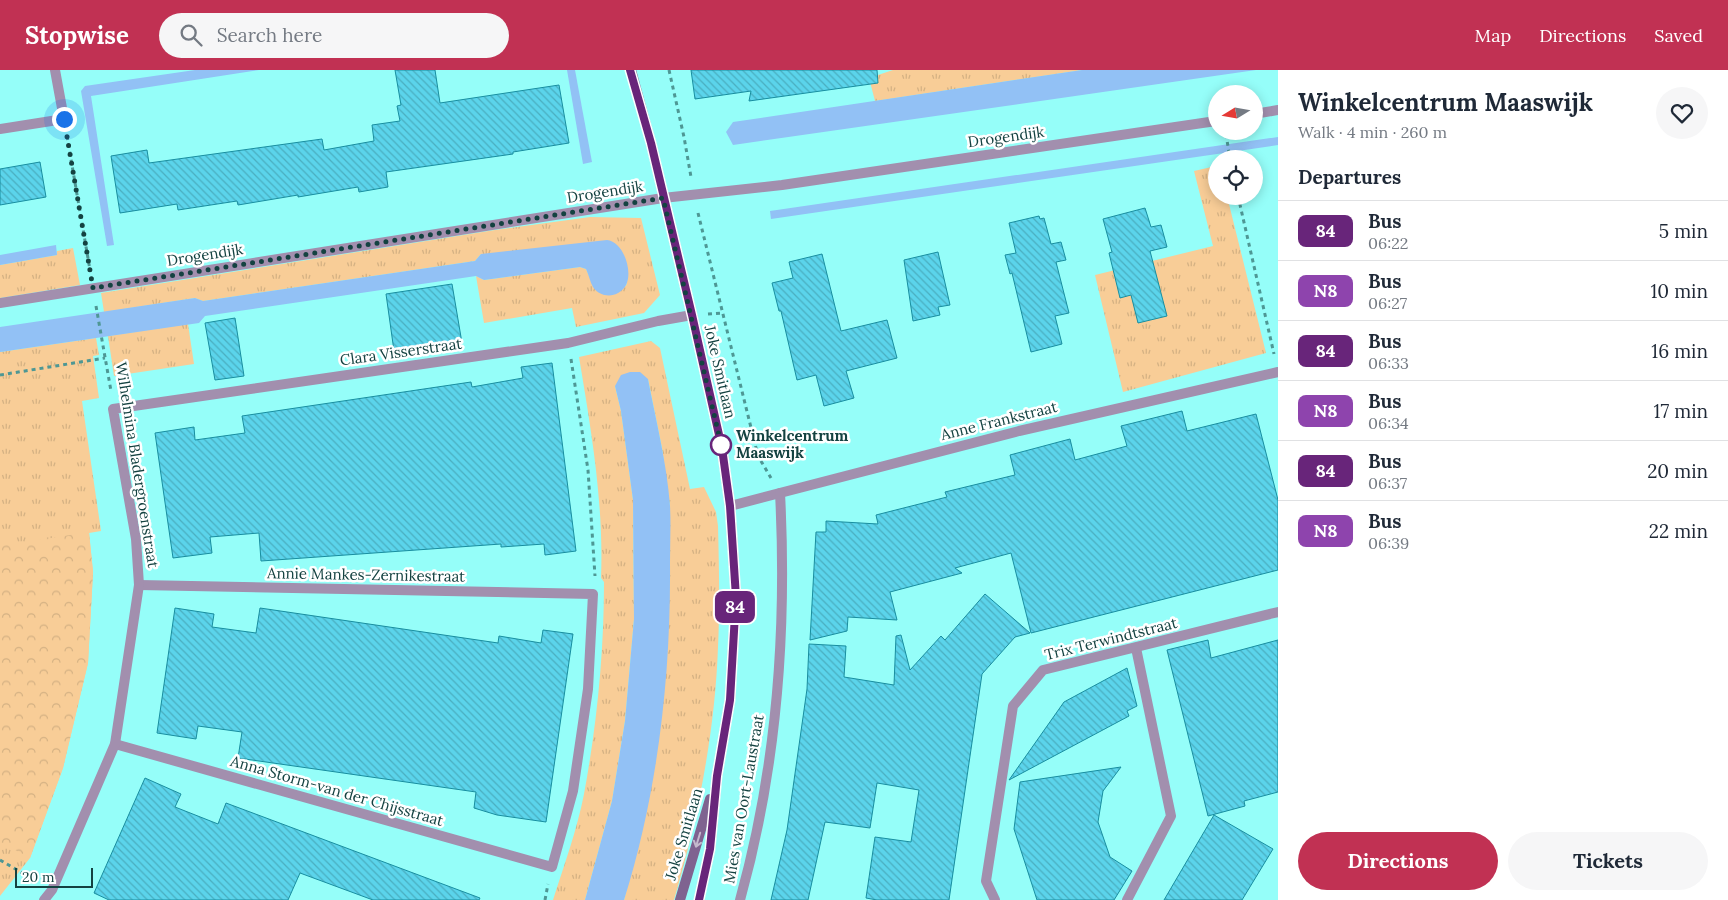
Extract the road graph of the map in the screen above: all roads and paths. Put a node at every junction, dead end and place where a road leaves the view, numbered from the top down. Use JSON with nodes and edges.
{"nodes":[{"id":1,"x":55,"y":70,"type":"edge"},
{"id":2,"x":630,"y":70,"type":"edge"},
{"id":3,"x":669,"y":70,"type":"edge"},
{"id":4,"x":1278,"y":110,"type":"edge"},
{"id":5,"x":1263,"y":112,"type":"edge"},
{"id":6,"x":64,"y":119,"type":"junction"},
{"id":7,"x":1208,"y":122,"type":"edge"},
{"id":8,"x":0,"y":129,"type":"edge"},
{"id":9,"x":694,"y":194,"type":"junction"},
{"id":10,"x":663,"y":198,"type":"junction"},
{"id":11,"x":1240,"y":205,"type":"edge"},
{"id":12,"x":93,"y":288,"type":"junction"},
{"id":13,"x":0,"y":303,"type":"edge"},
{"id":14,"x":692,"y":315,"type":"junction"},
{"id":15,"x":568,"y":344,"type":"junction"},
{"id":16,"x":105,"y":358,"type":"junction"},
{"id":17,"x":1277,"y":367,"type":"edge"},
{"id":18,"x":0,"y":375,"type":"edge"},
{"id":19,"x":113,"y":409,"type":"junction"},
{"id":20,"x":780,"y":493,"type":"junction"},
{"id":21,"x":730,"y":506,"type":"junction"},
{"id":22,"x":139,"y":585,"type":"junction"},
{"id":23,"x":593,"y":594,"type":"junction"},
{"id":24,"x":1278,"y":612,"type":"edge"},
{"id":25,"x":1136,"y":648,"type":"junction"},
{"id":26,"x":115,"y":744,"type":"junction"},
{"id":27,"x":717,"y":776,"type":"junction"},
{"id":28,"x":0,"y":860,"type":"edge"},
{"id":29,"x":52,"y":890,"type":"junction"},
{"id":30,"x":44,"y":900,"type":"edge"},
{"id":31,"x":680,"y":900,"type":"edge"},
{"id":32,"x":699,"y":900,"type":"edge"},
{"id":33,"x":740,"y":900,"type":"edge"},
{"id":34,"x":995,"y":900,"type":"edge"},
{"id":35,"x":1127,"y":900,"type":"edge"}],
"edges":[{"from":1,"to":6,"type":"street"},
{"from":2,"to":10,"type":"street","name":"Joke Smitlaan"},
{"from":3,"to":9,"type":"path","name":"Joke Smitlaan"},
{"from":4,"to":5,"type":"street"},
{"from":6,"to":8,"type":"street"},
{"from":6,"to":12,"type":"path","name":"Wilhelmina Bladergroenstraat"},
{"from":7,"to":9,"type":"street","name":"Drogendijk"},
{"from":9,"to":10,"type":"street","name":"Drogendijk"},
{"from":9,"to":20,"type":"path","name":"Joke Smitlaan"},
{"from":10,"to":12,"type":"street","name":"Drogendijk"},
{"from":10,"to":14,"type":"street","name":"Joke Smitlaan"},
{"from":11,"to":17,"type":"path"},
{"from":12,"to":13,"type":"street","name":"Drogendijk"},
{"from":12,"to":16,"type":"path","name":"Wilhelmina Bladergroenstraat"},
{"from":14,"to":15,"type":"street","name":"Clara Visserstraat"},
{"from":14,"to":21,"type":"street","name":"Joke Smitlaan"},
{"from":15,"to":19,"type":"street","name":"Clara Visserstraat"},
{"from":15,"to":23,"type":"path"},
{"from":16,"to":18,"type":"path"},
{"from":16,"to":19,"type":"path","name":"Wilhelmina Bladergroenstraat"},
{"from":17,"to":20,"type":"street","name":"Anne Frankstraat"},
{"from":19,"to":22,"type":"street","name":"Wilhelmina Bladergroenstraat"},
{"from":20,"to":21,"type":"street","name":"Anne Frankstraat"},
{"from":20,"to":33,"type":"street","name":"Mies van Oort-Laustraat"},
{"from":21,"to":27,"type":"street","name":"Joke Smitlaan"},
{"from":22,"to":23,"type":"street","name":"Annie Mankes-Zernikestraat"},
{"from":22,"to":26,"type":"street","name":"Wilhelmina Bladergroenstraat"},
{"from":23,"to":26,"type":"street","name":"Anna Storm-van der Chijsstraat"},
{"from":24,"to":25,"type":"street","name":"Trix Terwindtstraat"},
{"from":25,"to":34,"type":"street","name":"Trix Terwindtstraat"},
{"from":25,"to":35,"type":"street"},
{"from":26,"to":29,"type":"street","name":"Wilhelmina Bladergroenstraat"},
{"from":27,"to":31,"type":"street","name":"Joke Smitlaan","one_way":true},
{"from":27,"to":32,"type":"street","name":"Joke Smitlaan"},
{"from":28,"to":29,"type":"path"},
{"from":29,"to":30,"type":"street","name":"Wilhelmina Bladergroenstraat"}]}
